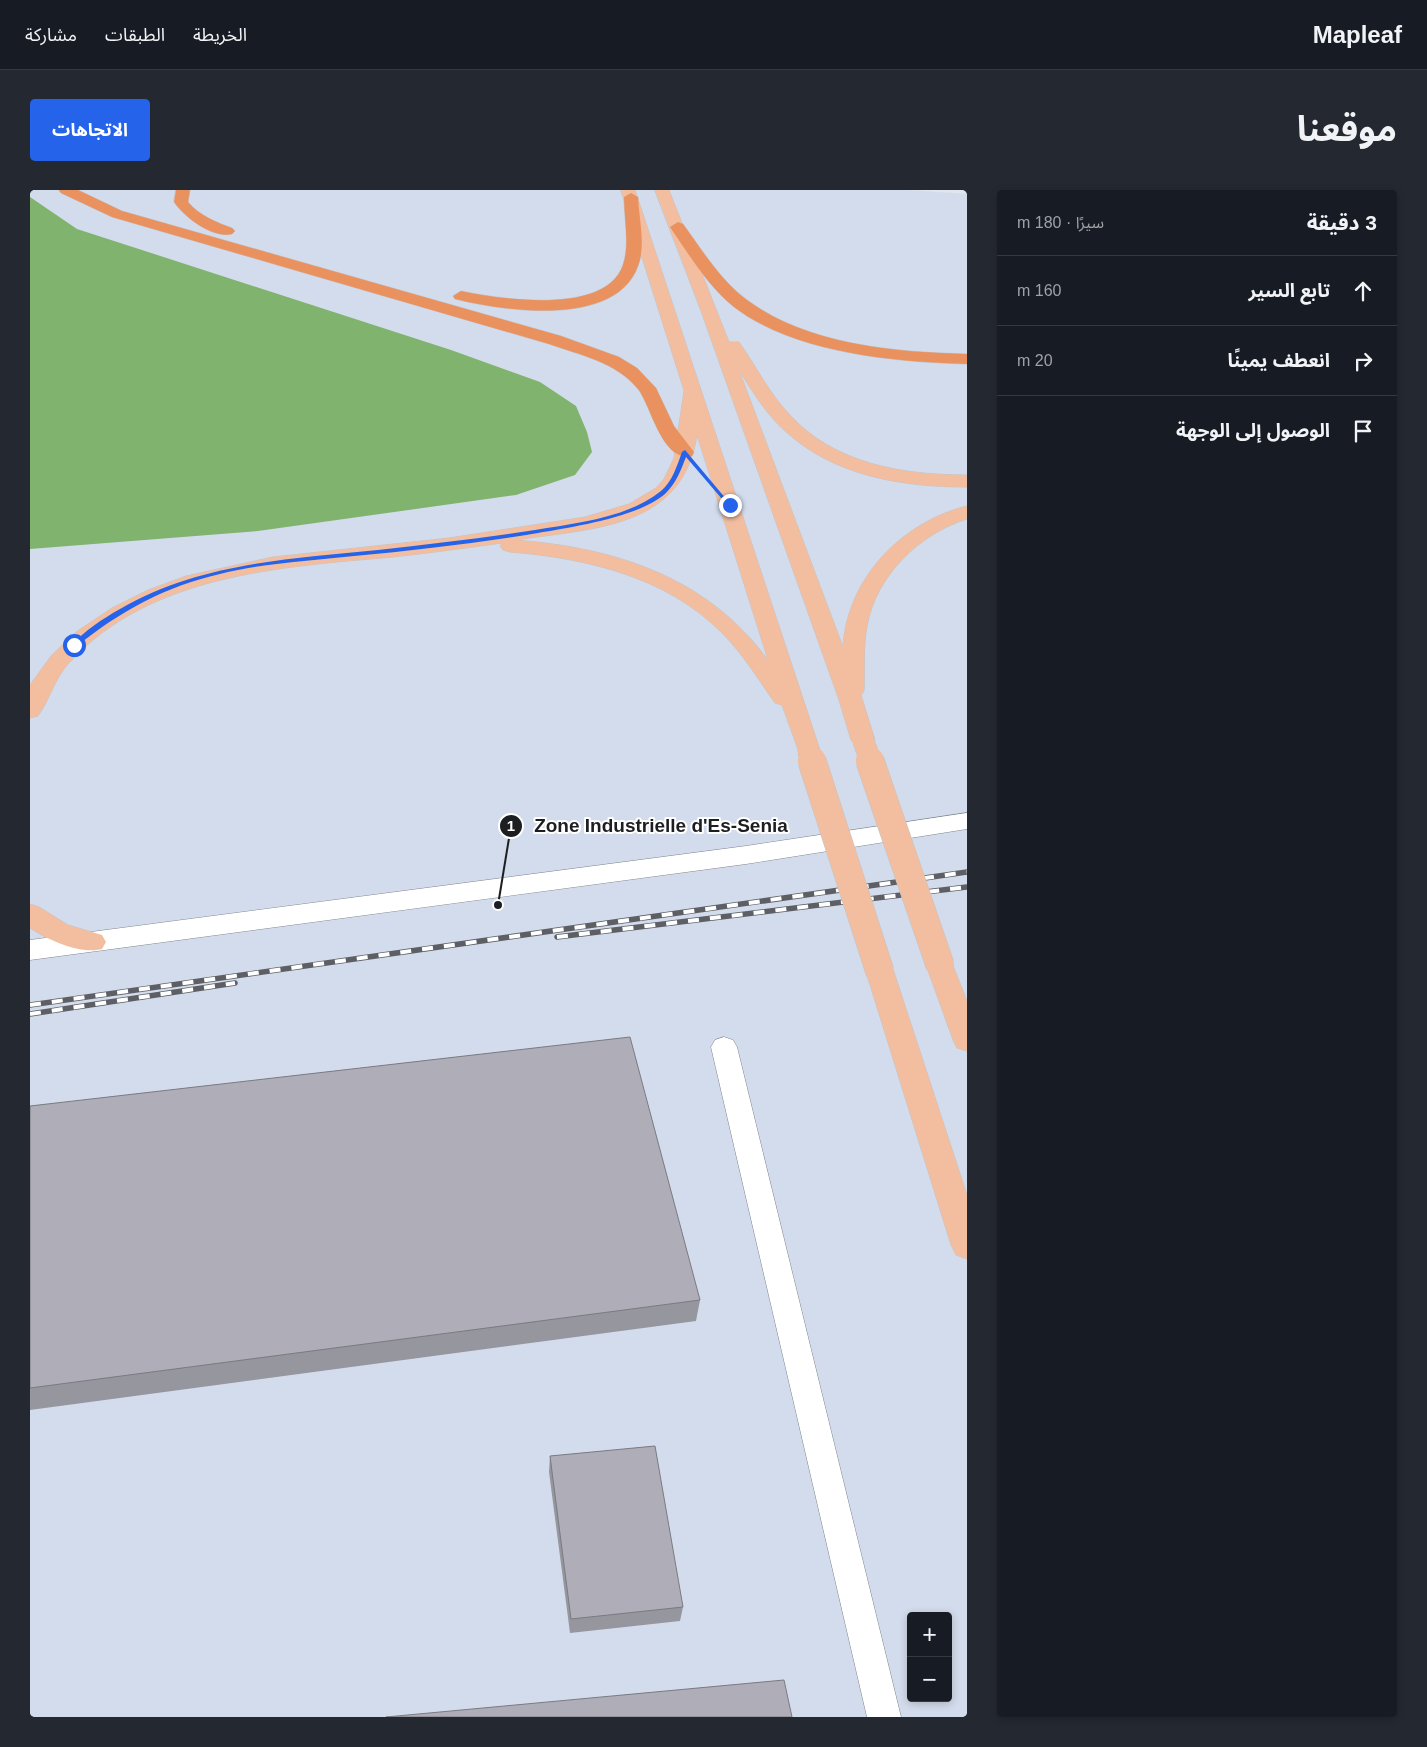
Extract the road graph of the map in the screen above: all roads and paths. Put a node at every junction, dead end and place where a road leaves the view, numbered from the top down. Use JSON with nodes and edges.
{"nodes":[{"id":1,"x":66,"y":190,"type":"edge"},
{"id":2,"x":183,"y":190,"type":"edge"},
{"id":3,"x":662,"y":190,"type":"edge"},
{"id":4,"x":630,"y":194,"type":"edge"},
{"id":5,"x":678,"y":227,"type":"junction"},
{"id":6,"x":709,"y":311,"type":"junction"},
{"id":7,"x":967,"y":359,"type":"edge"},
{"id":8,"x":693,"y":389,"type":"junction"},
{"id":9,"x":685,"y":452,"type":"junction"},
{"id":10,"x":967,"y":481,"type":"edge"},
{"id":11,"x":730,"y":505,"type":"junction"},
{"id":12,"x":967,"y":512,"type":"edge"},
{"id":13,"x":461,"y":543,"type":"junction"},
{"id":14,"x":851,"y":700,"type":"junction"},
{"id":15,"x":30,"y":711,"type":"edge"},
{"id":16,"x":800,"y":724,"type":"junction"},
{"id":17,"x":967,"y":821,"type":"edge"},
{"id":18,"x":30,"y":914,"type":"edge"},
{"id":19,"x":92,"y":942,"type":"junction"},
{"id":20,"x":30,"y":950,"type":"edge"},
{"id":21,"x":967,"y":1040,"type":"edge"},
{"id":22,"x":724,"y":1047,"type":"dead end"},
{"id":23,"x":967,"y":1245,"type":"edge"},
{"id":24,"x":884,"y":1717,"type":"edge"}],
"edges":[{"from":1,"to":9,"type":"highway"},
{"from":2,"to":4,"type":"highway"},
{"from":3,"to":5,"type":"main road"},
{"from":4,"to":8,"type":"main road"},
{"from":5,"to":6,"type":"main road"},
{"from":5,"to":7,"type":"highway"},
{"from":6,"to":10,"type":"main road"},
{"from":6,"to":14,"type":"main road"},
{"from":8,"to":9,"type":"main road"},
{"from":8,"to":11,"type":"main road"},
{"from":9,"to":11,"type":"main road"},
{"from":9,"to":13,"type":"main road"},
{"from":11,"to":16,"type":"main road"},
{"from":12,"to":14,"type":"main road"},
{"from":13,"to":15,"type":"main road"},
{"from":13,"to":16,"type":"main road"},
{"from":14,"to":21,"type":"main road","bridge":true},
{"from":16,"to":23,"type":"main road","bridge":true},
{"from":17,"to":19,"type":"street"},
{"from":18,"to":19,"type":"main road"},
{"from":19,"to":20,"type":"street"},
{"from":22,"to":24,"type":"lane"}]}
